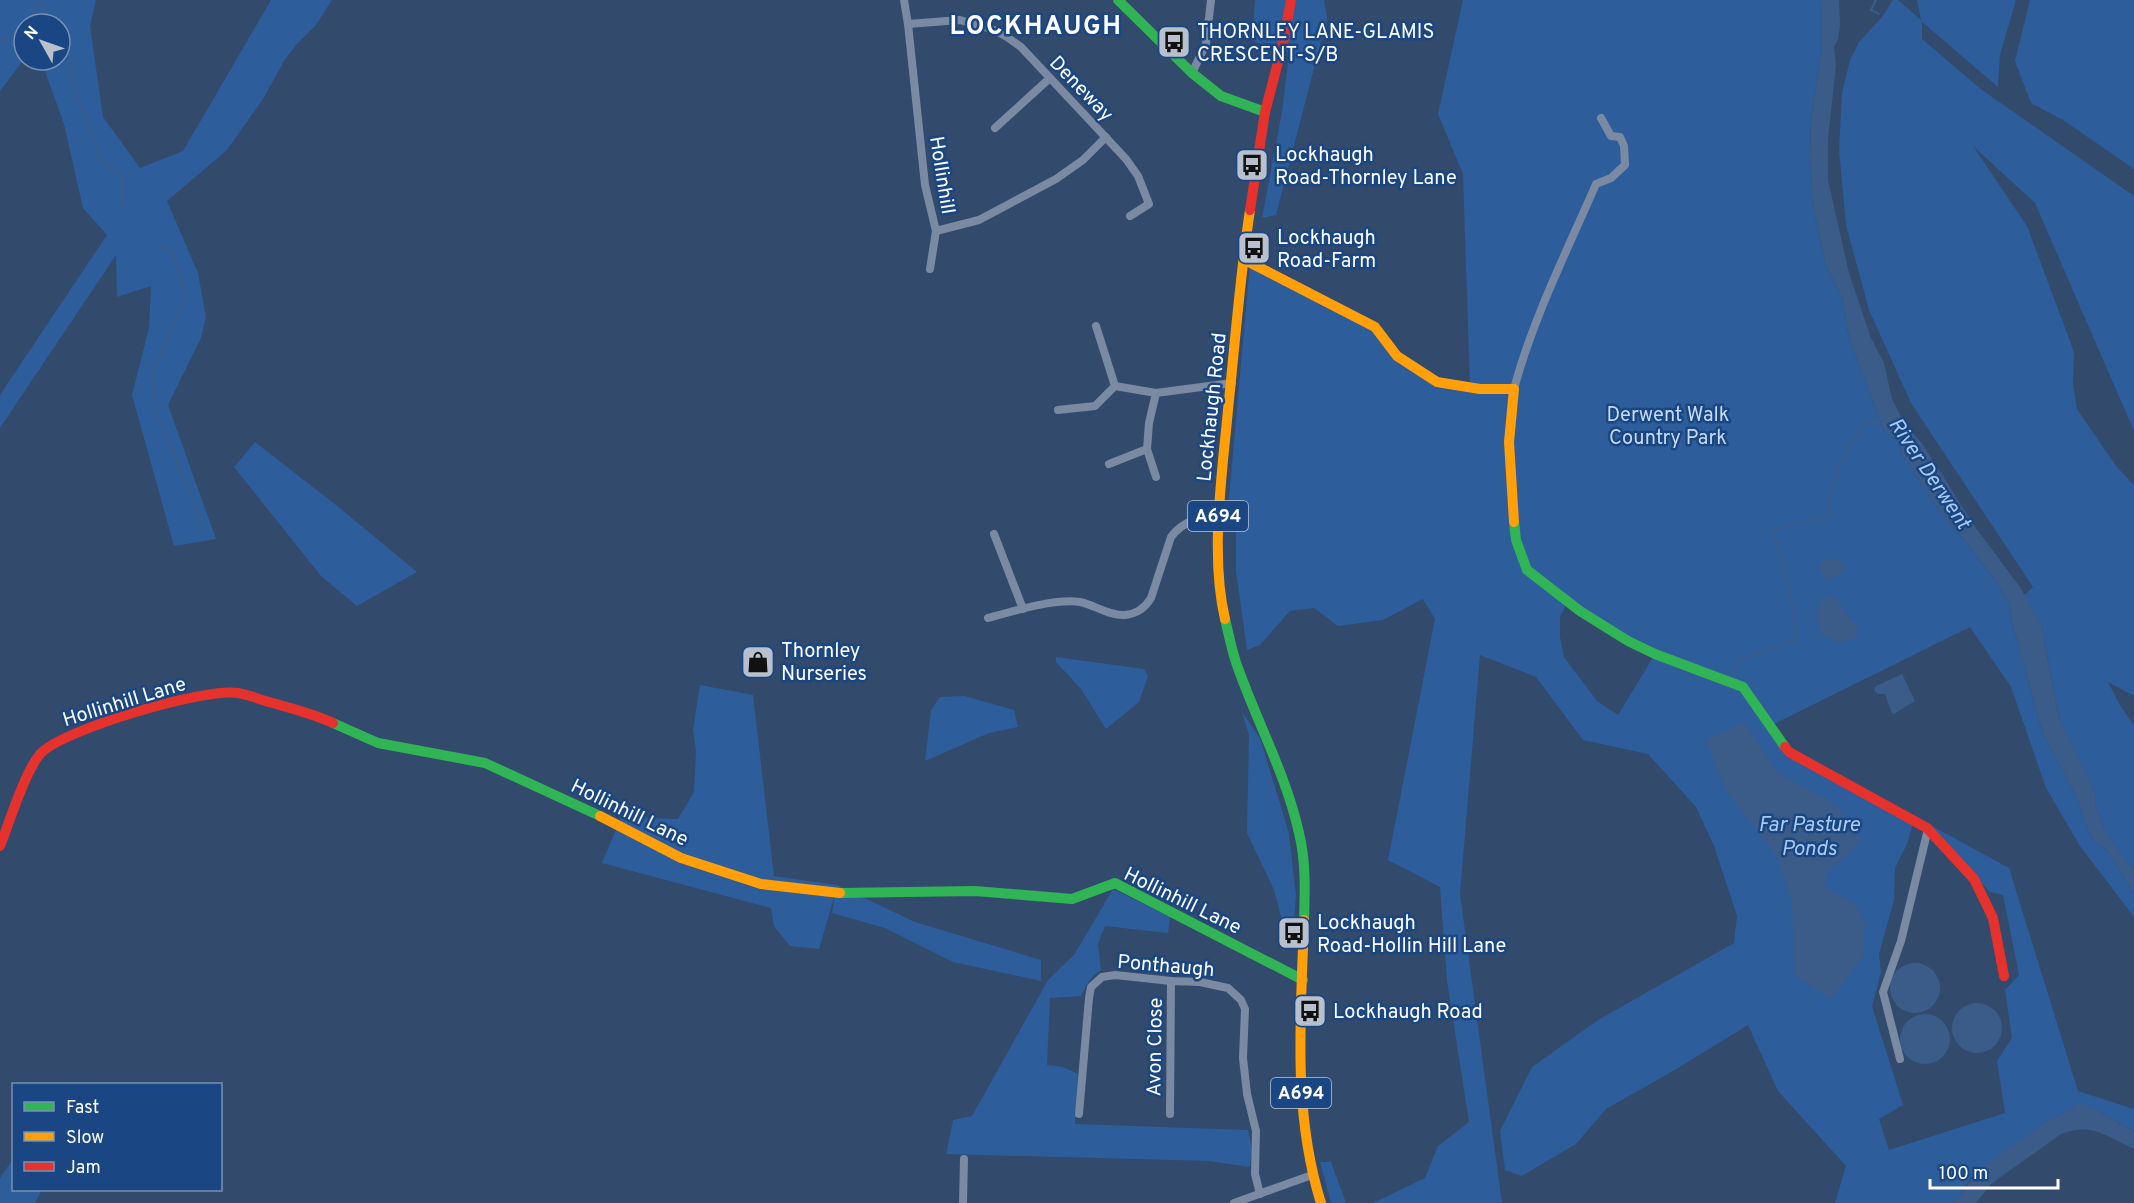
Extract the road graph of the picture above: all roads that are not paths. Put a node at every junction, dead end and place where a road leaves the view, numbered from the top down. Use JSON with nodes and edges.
{"nodes":[{"id":1,"x":904,"y":0,"type":"edge"},
{"id":2,"x":1119,"y":0,"type":"edge"},
{"id":3,"x":1210,"y":0,"type":"edge"},
{"id":4,"x":1291,"y":0,"type":"edge"},
{"id":5,"x":908,"y":24,"type":"junction"},
{"id":6,"x":1192,"y":73,"type":"junction"},
{"id":7,"x":1050,"y":78,"type":"junction"},
{"id":8,"x":1265,"y":112,"type":"junction"},
{"id":9,"x":1601,"y":118,"type":"dead end"},
{"id":10,"x":995,"y":128,"type":"dead end"},
{"id":11,"x":1106,"y":137,"type":"junction"},
{"id":12,"x":1130,"y":216,"type":"dead end"},
{"id":13,"x":936,"y":231,"type":"junction"},
{"id":14,"x":1244,"y":259,"type":"junction"},
{"id":15,"x":930,"y":269,"type":"dead end"},
{"id":16,"x":1096,"y":326,"type":"dead end"},
{"id":17,"x":1232,"y":383,"type":"junction"},
{"id":18,"x":1115,"y":386,"type":"junction"},
{"id":19,"x":1510,"y":388,"type":"junction"},
{"id":20,"x":1156,"y":393,"type":"junction"},
{"id":21,"x":1058,"y":410,"type":"dead end"},
{"id":22,"x":1147,"y":449,"type":"junction"},
{"id":23,"x":1109,"y":464,"type":"dead end"},
{"id":24,"x":1156,"y":477,"type":"dead end"},
{"id":25,"x":1218,"y":518,"type":"junction"},
{"id":26,"x":994,"y":534,"type":"dead end"},
{"id":27,"x":1023,"y":609,"type":"junction"},
{"id":28,"x":988,"y":618,"type":"dead end"},
{"id":29,"x":1928,"y":829,"type":"junction"},
{"id":30,"x":0,"y":846,"type":"edge"},
{"id":31,"x":2004,"y":976,"type":"dead end"},
{"id":32,"x":1303,"y":980,"type":"junction"},
{"id":33,"x":1171,"y":981,"type":"junction"},
{"id":34,"x":1900,"y":1059,"type":"dead end"},
{"id":35,"x":1079,"y":1114,"type":"dead end"},
{"id":36,"x":1170,"y":1114,"type":"dead end"},
{"id":37,"x":964,"y":1159,"type":"dead end"},
{"id":38,"x":1312,"y":1175,"type":"junction"},
{"id":39,"x":1260,"y":1194,"type":"junction"},
{"id":40,"x":963,"y":1203,"type":"edge"},
{"id":41,"x":1234,"y":1203,"type":"edge"},
{"id":42,"x":1321,"y":1203,"type":"edge"}],
"edges":[{"from":1,"to":5,"type":"street","name":"Hollinhill"},
{"from":2,"to":6,"type":"street"},
{"from":3,"to":6,"type":"street"},
{"from":4,"to":8,"type":"street","name":"Lockhaugh Road","number":"A694"},
{"from":5,"to":7,"type":"street","name":"Deneway"},
{"from":5,"to":13,"type":"street","name":"Hollinhill"},
{"from":6,"to":8,"type":"street"},
{"from":7,"to":10,"type":"street"},
{"from":7,"to":11,"type":"street","name":"Deneway"},
{"from":8,"to":14,"type":"street","name":"Lockhaugh Road","number":"A694"},
{"from":9,"to":19,"type":"street"},
{"from":11,"to":12,"type":"street","name":"Deneway"},
{"from":11,"to":13,"type":"street","name":"Hollinhill"},
{"from":13,"to":15,"type":"street"},
{"from":14,"to":17,"type":"street","name":"Lockhaugh Road","number":"A694"},
{"from":14,"to":19,"type":"street"},
{"from":16,"to":18,"type":"street"},
{"from":17,"to":20,"type":"street"},
{"from":17,"to":25,"type":"street","name":"Lockhaugh Road","number":"A694"},
{"from":18,"to":20,"type":"street"},
{"from":18,"to":21,"type":"street"},
{"from":19,"to":29,"type":"street"},
{"from":20,"to":22,"type":"street"},
{"from":22,"to":23,"type":"street"},
{"from":22,"to":24,"type":"street"},
{"from":25,"to":27,"type":"street"},
{"from":25,"to":32,"type":"street","name":"Lockhaugh Road","number":"A694"},
{"from":26,"to":27,"type":"street"},
{"from":27,"to":28,"type":"street"},
{"from":29,"to":31,"type":"street"},
{"from":29,"to":34,"type":"street"},
{"from":30,"to":32,"type":"street","name":"Hollinhill Lane"},
{"from":32,"to":38,"type":"street","number":"A694"},
{"from":33,"to":35,"type":"street","name":"Ponthaugh"},
{"from":33,"to":36,"type":"street","name":"Avon Close"},
{"from":33,"to":39,"type":"street","name":"Ponthaugh"},
{"from":37,"to":40,"type":"street"},
{"from":38,"to":39,"type":"street"},
{"from":38,"to":42,"type":"street","number":"A694"},
{"from":39,"to":41,"type":"street"}]}
